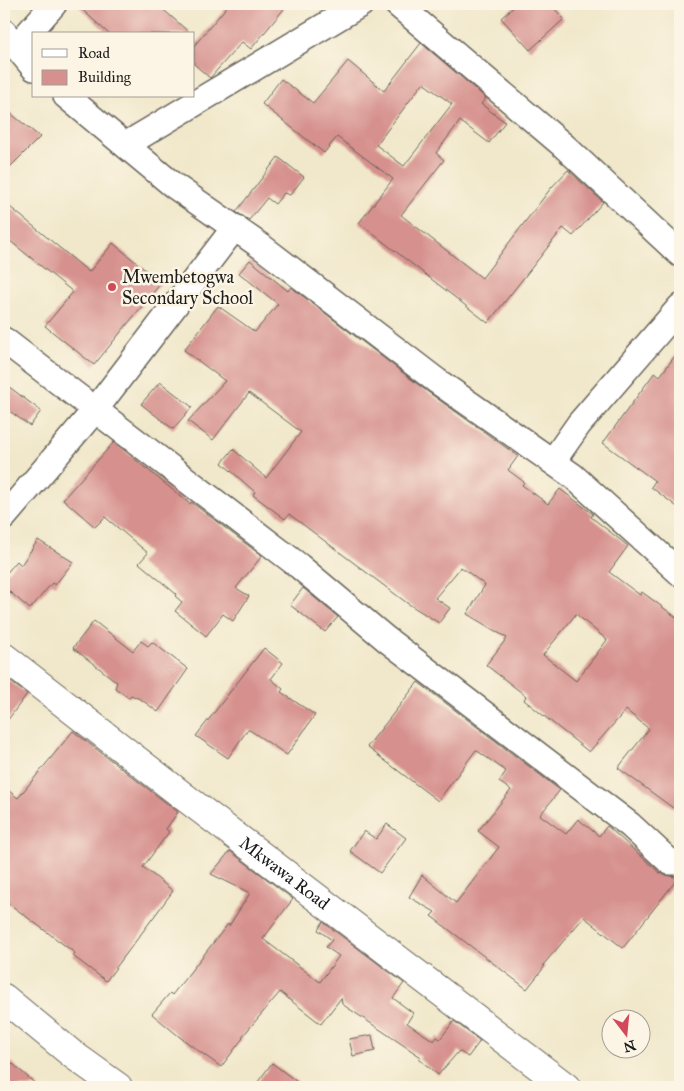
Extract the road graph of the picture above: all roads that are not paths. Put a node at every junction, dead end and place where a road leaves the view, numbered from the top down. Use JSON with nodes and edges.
{"nodes":[{"id":1,"x":54,"y":4,"type":"edge"},
{"id":2,"x":361,"y":4,"type":"edge"},
{"id":3,"x":397,"y":4,"type":"edge"},
{"id":4,"x":10,"y":39,"type":"edge"},
{"id":5,"x":32,"y":66,"type":"edge"},
{"id":6,"x":69,"y":98,"type":"edge"},
{"id":7,"x":127,"y":144,"type":"junction"},
{"id":8,"x":236,"y":227,"type":"junction"},
{"id":9,"x":680,"y":254,"type":"edge"},
{"id":10,"x":680,"y":307,"type":"edge"},
{"id":11,"x":4,"y":340,"type":"edge"},
{"id":12,"x":95,"y":410,"type":"junction"},
{"id":13,"x":553,"y":461,"type":"junction"},
{"id":14,"x":4,"y":517,"type":"edge"},
{"id":15,"x":676,"y":559,"type":"edge"},
{"id":16,"x":4,"y":657,"type":"edge"},
{"id":17,"x":680,"y":862,"type":"edge"},
{"id":18,"x":4,"y":998,"type":"edge"},
{"id":19,"x":118,"y":1087,"type":"edge"},
{"id":20,"x":566,"y":1087,"type":"edge"}],
"edges":[{"from":1,"to":4,"type":"street"},
{"from":2,"to":7,"type":"street"},
{"from":3,"to":9,"type":"street"},
{"from":4,"to":5,"type":"street"},
{"from":6,"to":7,"type":"street"},
{"from":7,"to":8,"type":"street"},
{"from":8,"to":12,"type":"street"},
{"from":8,"to":13,"type":"street"},
{"from":10,"to":13,"type":"street"},
{"from":11,"to":12,"type":"street"},
{"from":12,"to":14,"type":"street"},
{"from":12,"to":17,"type":"street"},
{"from":13,"to":15,"type":"street"},
{"from":16,"to":20,"type":"street","name":"Mkwawa Road"},
{"from":18,"to":19,"type":"street"}]}
